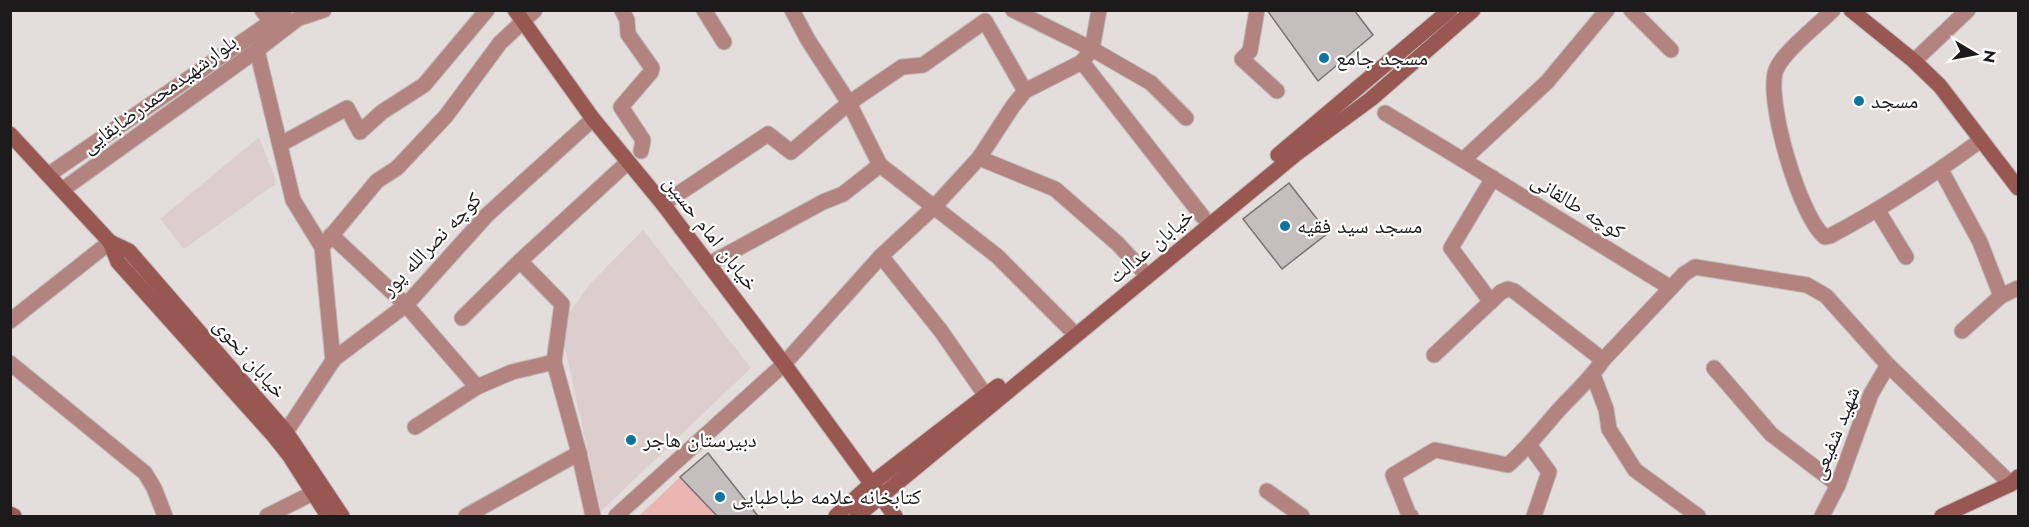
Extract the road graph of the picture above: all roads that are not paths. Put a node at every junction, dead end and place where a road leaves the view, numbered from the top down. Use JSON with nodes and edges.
{"nodes":[{"id":1,"x":285,"y":10,"type":"edge"},
{"id":2,"x":324,"y":10,"type":"edge"},
{"id":3,"x":488,"y":10,"type":"edge"},
{"id":4,"x":535,"y":10,"type":"edge"},
{"id":5,"x":622,"y":10,"type":"edge"},
{"id":6,"x":704,"y":10,"type":"edge"},
{"id":7,"x":792,"y":10,"type":"edge"},
{"id":8,"x":1013,"y":10,"type":"edge"},
{"id":9,"x":1099,"y":10,"type":"edge"},
{"id":10,"x":1257,"y":10,"type":"edge"},
{"id":11,"x":1450,"y":10,"type":"edge"},
{"id":12,"x":1473,"y":10,"type":"edge"},
{"id":13,"x":1607,"y":10,"type":"edge"},
{"id":14,"x":1631,"y":10,"type":"edge"},
{"id":15,"x":1833,"y":10,"type":"edge"},
{"id":16,"x":1851,"y":10,"type":"edge"},
{"id":17,"x":1968,"y":10,"type":"edge"},
{"id":18,"x":304,"y":14,"type":"edge"},
{"id":19,"x":267,"y":16,"type":"edge"},
{"id":20,"x":518,"y":16,"type":"edge"},
{"id":21,"x":988,"y":16,"type":"edge"},
{"id":22,"x":724,"y":42,"type":"dead end"},
{"id":23,"x":1092,"y":49,"type":"junction"},
{"id":24,"x":257,"y":50,"type":"junction"},
{"id":25,"x":1671,"y":50,"type":"dead end"},
{"id":26,"x":1082,"y":62,"type":"junction"},
{"id":27,"x":1914,"y":62,"type":"junction"},
{"id":28,"x":1025,"y":91,"type":"junction"},
{"id":29,"x":1277,"y":91,"type":"dead end"},
{"id":30,"x":849,"y":103,"type":"junction"},
{"id":31,"x":1384,"y":113,"type":"dead end"},
{"id":32,"x":1186,"y":118,"type":"dead end"},
{"id":33,"x":593,"y":119,"type":"junction"},
{"id":34,"x":10,"y":135,"type":"edge"},
{"id":35,"x":1981,"y":140,"type":"junction"},
{"id":36,"x":281,"y":144,"type":"junction"},
{"id":37,"x":640,"y":151,"type":"dead end"},
{"id":38,"x":979,"y":158,"type":"junction"},
{"id":39,"x":1462,"y":160,"type":"junction"},
{"id":40,"x":628,"y":162,"type":"junction"},
{"id":41,"x":880,"y":165,"type":"junction"},
{"id":42,"x":1941,"y":170,"type":"junction"},
{"id":43,"x":48,"y":175,"type":"junction"},
{"id":44,"x":1493,"y":178,"type":"junction"},
{"id":45,"x":2016,"y":179,"type":"edge"},
{"id":46,"x":62,"y":190,"type":"junction"},
{"id":47,"x":663,"y":204,"type":"junction"},
{"id":48,"x":934,"y":207,"type":"junction"},
{"id":49,"x":1878,"y":211,"type":"junction"},
{"id":50,"x":1203,"y":218,"type":"junction"},
{"id":51,"x":326,"y":241,"type":"junction"},
{"id":52,"x":110,"y":242,"type":"junction"},
{"id":53,"x":881,"y":256,"type":"junction"},
{"id":54,"x":1906,"y":257,"type":"dead end"},
{"id":55,"x":520,"y":261,"type":"junction"},
{"id":56,"x":709,"y":264,"type":"junction"},
{"id":57,"x":1141,"y":269,"type":"junction"},
{"id":58,"x":1671,"y":288,"type":"junction"},
{"id":59,"x":2019,"y":288,"type":"edge"},
{"id":60,"x":2001,"y":296,"type":"junction"},
{"id":61,"x":1491,"y":302,"type":"junction"},
{"id":62,"x":406,"y":304,"type":"junction"},
{"id":63,"x":462,"y":318,"type":"dead end"},
{"id":64,"x":10,"y":321,"type":"edge"},
{"id":65,"x":1070,"y":329,"type":"junction"},
{"id":66,"x":1962,"y":331,"type":"dead end"},
{"id":67,"x":1434,"y":355,"type":"dead end"},
{"id":68,"x":1603,"y":360,"type":"junction"},
{"id":69,"x":333,"y":361,"type":"junction"},
{"id":70,"x":10,"y":363,"type":"edge"},
{"id":71,"x":554,"y":363,"type":"junction"},
{"id":72,"x":784,"y":363,"type":"junction"},
{"id":73,"x":1888,"y":365,"type":"junction"},
{"id":74,"x":1714,"y":368,"type":"dead end"},
{"id":75,"x":1593,"y":375,"type":"junction"},
{"id":76,"x":477,"y":387,"type":"junction"},
{"id":77,"x":986,"y":396,"type":"junction"},
{"id":78,"x":415,"y":427,"type":"dead end"},
{"id":79,"x":286,"y":432,"type":"junction"},
{"id":80,"x":1530,"y":446,"type":"junction"},
{"id":81,"x":579,"y":453,"type":"junction"},
{"id":82,"x":2014,"y":481,"type":"edge"},
{"id":83,"x":871,"y":484,"type":"junction"},
{"id":84,"x":1838,"y":485,"type":"junction"},
{"id":85,"x":1267,"y":491,"type":"dead end"},
{"id":86,"x":313,"y":493,"type":"junction"},
{"id":87,"x":880,"y":498,"type":"junction"},
{"id":88,"x":165,"y":516,"type":"edge"},
{"id":89,"x":267,"y":516,"type":"edge"},
{"id":90,"x":328,"y":516,"type":"edge"},
{"id":91,"x":342,"y":516,"type":"edge"},
{"id":92,"x":466,"y":516,"type":"edge"},
{"id":93,"x":593,"y":516,"type":"edge"},
{"id":94,"x":616,"y":516,"type":"edge"},
{"id":95,"x":836,"y":516,"type":"edge"},
{"id":96,"x":857,"y":516,"type":"edge"},
{"id":97,"x":895,"y":516,"type":"edge"},
{"id":98,"x":1302,"y":516,"type":"edge"},
{"id":99,"x":1409,"y":516,"type":"edge"},
{"id":100,"x":1534,"y":516,"type":"edge"},
{"id":101,"x":1698,"y":516,"type":"edge"},
{"id":102,"x":1822,"y":516,"type":"edge"},
{"id":103,"x":1941,"y":516,"type":"edge"}],
"edges":[{"from":1,"to":19,"type":"street","name":"بلوارشهیدمحمدرضابقایی"},
{"from":2,"to":18,"type":"street","name":"بلوارشهیدمحمدرضابقایی"},
{"from":3,"to":36,"type":"street"},
{"from":4,"to":20,"type":"street"},
{"from":5,"to":37,"type":"street"},
{"from":6,"to":22,"type":"street"},
{"from":7,"to":30,"type":"street"},
{"from":8,"to":23,"type":"street"},
{"from":9,"to":23,"type":"street"},
{"from":10,"to":29,"type":"street"},
{"from":11,"to":50,"type":"main road","name":"خیابان عدالت"},
{"from":12,"to":87,"type":"main road","name":"خیابان عدالت"},
{"from":13,"to":39,"type":"street"},
{"from":14,"to":25,"type":"street"},
{"from":15,"to":49,"type":"street"},
{"from":16,"to":27,"type":"main road"},
{"from":17,"to":27,"type":"street"},
{"from":18,"to":24,"type":"street","name":"بلوارشهیدمحمدرضابقایی"},
{"from":19,"to":43,"type":"street","name":"بلوارشهیدمحمدرضابقایی"},
{"from":20,"to":33,"type":"main road","name":"خیابان امام حسین"},
{"from":20,"to":51,"type":"street"},
{"from":21,"to":28,"type":"street"},
{"from":21,"to":30,"type":"street"},
{"from":23,"to":26,"type":"street"},
{"from":23,"to":32,"type":"street"},
{"from":24,"to":36,"type":"street"},
{"from":24,"to":46,"type":"street","name":"بلوارشهیدمحمدرضابقایی"},
{"from":26,"to":28,"type":"street"},
{"from":26,"to":50,"type":"street"},
{"from":27,"to":35,"type":"main road"},
{"from":28,"to":38,"type":"street"},
{"from":30,"to":41,"type":"street"},
{"from":30,"to":47,"type":"street"},
{"from":31,"to":39,"type":"street","name":"کوچه طالقانی"},
{"from":33,"to":40,"type":"main road","name":"خیابان امام حسین"},
{"from":33,"to":62,"type":"street","name":"کوچه نصرالله پور"},
{"from":34,"to":43,"type":"main road","name":"خیابان نحوی"},
{"from":35,"to":42,"type":"street"},
{"from":35,"to":45,"type":"main road"},
{"from":36,"to":51,"type":"street"},
{"from":38,"to":48,"type":"street"},
{"from":38,"to":57,"type":"street"},
{"from":39,"to":44,"type":"street","name":"کوچه طالقانی"},
{"from":40,"to":47,"type":"main road","name":"خیابان امام حسین"},
{"from":40,"to":55,"type":"street"},
{"from":41,"to":48,"type":"street"},
{"from":41,"to":56,"type":"street"},
{"from":42,"to":49,"type":"street"},
{"from":42,"to":60,"type":"street"},
{"from":43,"to":46,"type":"main road","name":"خیابان نحوی"},
{"from":44,"to":58,"type":"street","name":"کوچه طالقانی"},
{"from":44,"to":61,"type":"street"},
{"from":46,"to":52,"type":"main road","name":"خیابان نحوی"},
{"from":47,"to":56,"type":"main road","name":"خیابان امام حسین"},
{"from":48,"to":53,"type":"street"},
{"from":48,"to":65,"type":"street"},
{"from":49,"to":54,"type":"street"},
{"from":50,"to":57,"type":"main road","name":"خیابان عدالت"},
{"from":51,"to":62,"type":"street"},
{"from":51,"to":69,"type":"street"},
{"from":52,"to":64,"type":"street"},
{"from":52,"to":79,"type":"main road","name":"خیابان نحوی"},
{"from":52,"to":86,"type":"main road","name":"خیابان نحوی"},
{"from":53,"to":72,"type":"street"},
{"from":53,"to":77,"type":"street"},
{"from":55,"to":63,"type":"street"},
{"from":55,"to":71,"type":"street"},
{"from":56,"to":72,"type":"main road","name":"خیابان امام حسین"},
{"from":57,"to":65,"type":"main road","name":"خیابان عدالت"},
{"from":58,"to":68,"type":"street"},
{"from":58,"to":73,"type":"street"},
{"from":59,"to":60,"type":"street"},
{"from":60,"to":66,"type":"street"},
{"from":61,"to":67,"type":"street"},
{"from":61,"to":68,"type":"street"},
{"from":62,"to":69,"type":"street","name":"کوچه نصرالله پور"},
{"from":62,"to":76,"type":"street"},
{"from":65,"to":77,"type":"main road","name":"خیابان عدالت"},
{"from":68,"to":75,"type":"street"},
{"from":69,"to":79,"type":"street","name":"کوچه نصرالله پور"},
{"from":70,"to":88,"type":"street"},
{"from":71,"to":76,"type":"street"},
{"from":71,"to":81,"type":"street"},
{"from":72,"to":83,"type":"main road","name":"خیابان امام حسین"},
{"from":72,"to":94,"type":"street"},
{"from":73,"to":82,"type":"street"},
{"from":73,"to":84,"type":"street","name":"شهید شفیعی"},
{"from":74,"to":84,"type":"street"},
{"from":75,"to":80,"type":"street"},
{"from":75,"to":101,"type":"street"},
{"from":76,"to":78,"type":"street"},
{"from":77,"to":83,"type":"main road","name":"خیابان عدالت"},
{"from":79,"to":91,"type":"main road","name":"خیابان نحوی"},
{"from":80,"to":99,"type":"street"},
{"from":80,"to":100,"type":"street"},
{"from":81,"to":92,"type":"street"},
{"from":81,"to":93,"type":"street"},
{"from":82,"to":103,"type":"main road"},
{"from":83,"to":87,"type":"main road","name":"خیابان امام حسین"},
{"from":83,"to":95,"type":"main road","name":"خیابان عدالت"},
{"from":84,"to":102,"type":"street","name":"شهید شفیعی"},
{"from":85,"to":98,"type":"street"},
{"from":86,"to":89,"type":"street"},
{"from":86,"to":90,"type":"main road","name":"خیابان نحوی"},
{"from":87,"to":96,"type":"main road","name":"خیابان عدالت"},
{"from":87,"to":97,"type":"main road","name":"خیابان امام حسین"}]}
